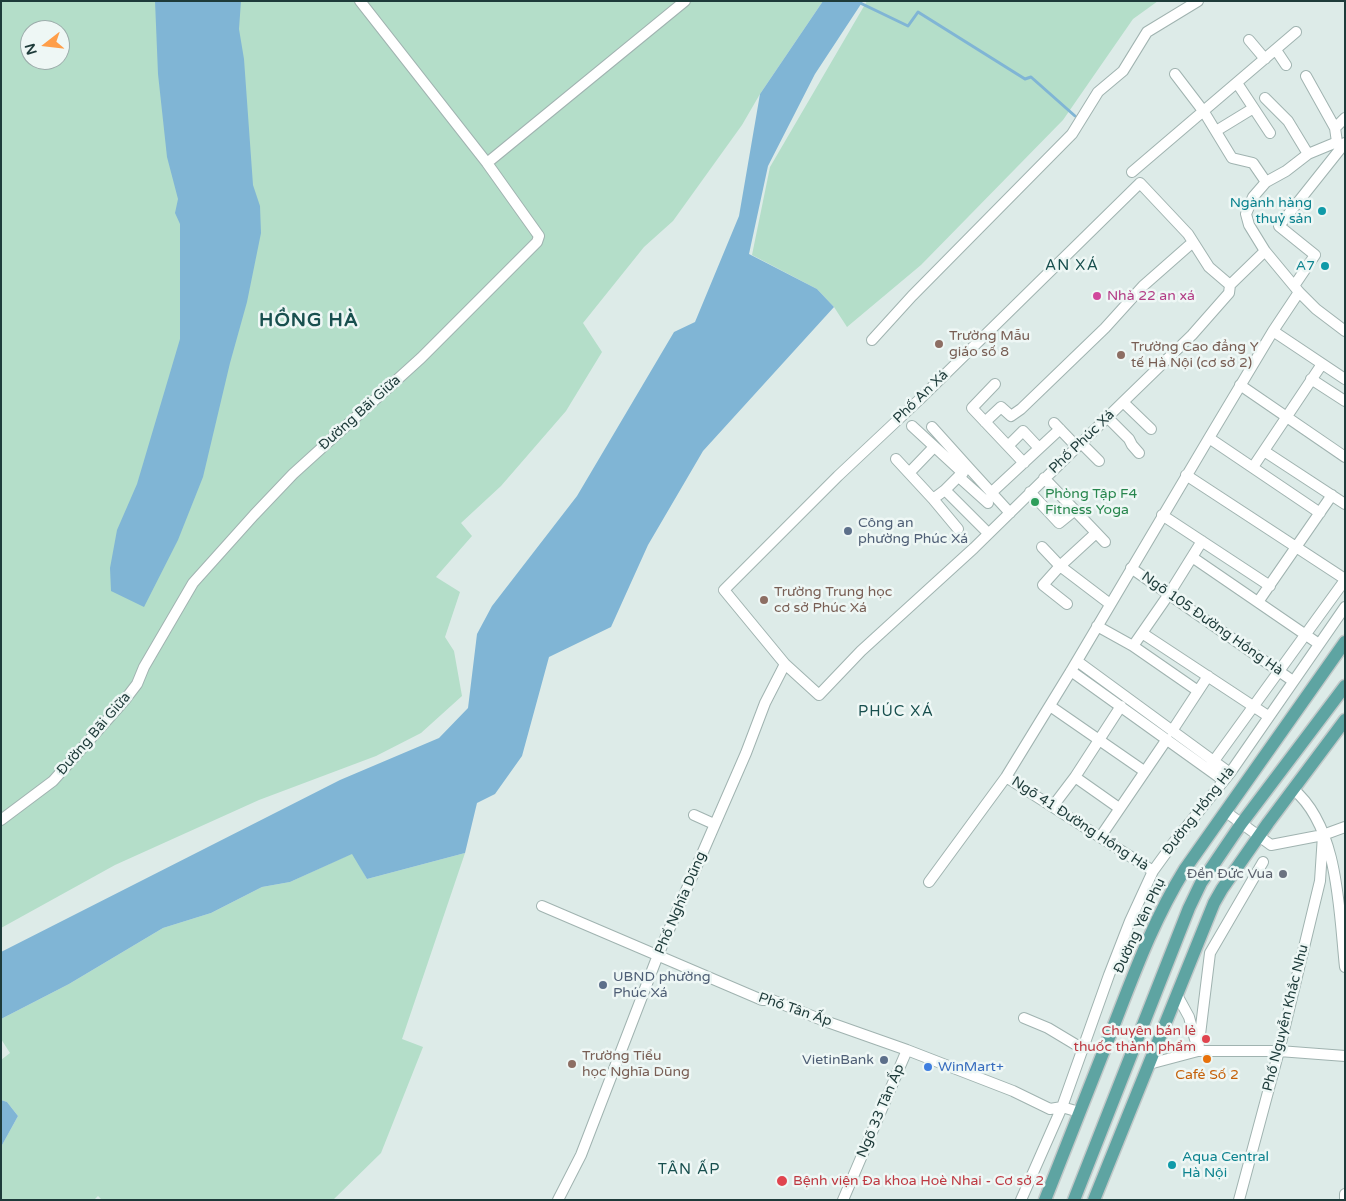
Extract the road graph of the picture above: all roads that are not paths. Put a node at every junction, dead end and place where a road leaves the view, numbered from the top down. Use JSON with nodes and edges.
{"nodes":[{"id":1,"x":360,"y":1,"type":"edge"},
{"id":2,"x":685,"y":1,"type":"edge"},
{"id":3,"x":1198,"y":1,"type":"edge"},
{"id":4,"x":1296,"y":32,"type":"dead end"},
{"id":5,"x":1249,"y":40,"type":"dead end"},
{"id":6,"x":1276,"y":50,"type":"junction"},
{"id":7,"x":1265,"y":59,"type":"junction"},
{"id":8,"x":1286,"y":65,"type":"dead end"},
{"id":9,"x":1175,"y":74,"type":"dead end"},
{"id":10,"x":1306,"y":76,"type":"dead end"},
{"id":11,"x":1237,"y":83,"type":"junction"},
{"id":12,"x":1265,"y":98,"type":"dead end"},
{"id":13,"x":1252,"y":108,"type":"junction"},
{"id":14,"x":1204,"y":112,"type":"junction"},
{"id":15,"x":1345,"y":118,"type":"edge"},
{"id":16,"x":1335,"y":128,"type":"junction"},
{"id":17,"x":1216,"y":132,"type":"junction"},
{"id":18,"x":1270,"y":134,"type":"dead end"},
{"id":19,"x":1345,"y":143,"type":"edge"},
{"id":20,"x":1308,"y":154,"type":"junction"},
{"id":21,"x":487,"y":164,"type":"junction"},
{"id":22,"x":1132,"y":172,"type":"dead end"},
{"id":23,"x":1266,"y":182,"type":"junction"},
{"id":24,"x":1194,"y":242,"type":"junction"},
{"id":25,"x":1265,"y":251,"type":"junction"},
{"id":26,"x":1230,"y":285,"type":"junction"},
{"id":27,"x":1297,"y":289,"type":"junction"},
{"id":28,"x":1273,"y":331,"type":"junction"},
{"id":29,"x":1345,"y":331,"type":"edge"},
{"id":30,"x":872,"y":340,"type":"dead end"},
{"id":31,"x":1322,"y":364,"type":"junction"},
{"id":32,"x":1311,"y":379,"type":"junction"},
{"id":33,"x":1345,"y":379,"type":"edge"},
{"id":34,"x":995,"y":384,"type":"dead end"},
{"id":35,"x":1240,"y":386,"type":"junction"},
{"id":36,"x":1123,"y":402,"type":"junction"},
{"id":37,"x":1345,"y":402,"type":"edge"},
{"id":38,"x":1107,"y":417,"type":"junction"},
{"id":39,"x":1286,"y":417,"type":"junction"},
{"id":40,"x":985,"y":422,"type":"junction"},
{"id":41,"x":912,"y":426,"type":"dead end"},
{"id":42,"x":932,"y":427,"type":"dead end"},
{"id":43,"x":1151,"y":429,"type":"dead end"},
{"id":44,"x":1208,"y":438,"type":"junction"},
{"id":45,"x":1079,"y":445,"type":"junction"},
{"id":46,"x":1008,"y":446,"type":"junction"},
{"id":47,"x":934,"y":447,"type":"junction"},
{"id":48,"x":1039,"y":448,"type":"junction"},
{"id":49,"x":1264,"y":451,"type":"junction"},
{"id":50,"x":1139,"y":453,"type":"dead end"},
{"id":51,"x":1345,"y":457,"type":"edge"},
{"id":52,"x":896,"y":459,"type":"dead end"},
{"id":53,"x":1099,"y":461,"type":"dead end"},
{"id":54,"x":1024,"y":463,"type":"junction"},
{"id":55,"x":1253,"y":467,"type":"junction"},
{"id":56,"x":909,"y":472,"type":"junction"},
{"id":57,"x":963,"y":472,"type":"junction"},
{"id":58,"x":1186,"y":475,"type":"junction"},
{"id":59,"x":1044,"y":478,"type":"junction"},
{"id":60,"x":945,"y":490,"type":"junction"},
{"id":61,"x":1030,"y":492,"type":"junction"},
{"id":62,"x":1332,"y":496,"type":"junction"},
{"id":63,"x":990,"y":498,"type":"junction"},
{"id":64,"x":933,"y":499,"type":"junction"},
{"id":65,"x":1345,"y":504,"type":"edge"},
{"id":66,"x":1075,"y":510,"type":"junction"},
{"id":67,"x":1010,"y":513,"type":"junction"},
{"id":68,"x":1320,"y":513,"type":"junction"},
{"id":69,"x":1162,"y":515,"type":"junction"},
{"id":70,"x":958,"y":529,"type":"dead end"},
{"id":71,"x":988,"y":533,"type":"junction"},
{"id":72,"x":1096,"y":533,"type":"junction"},
{"id":73,"x":1202,"y":541,"type":"junction"},
{"id":74,"x":1105,"y":542,"type":"dead end"},
{"id":75,"x":1042,"y":547,"type":"dead end"},
{"id":76,"x":1296,"y":547,"type":"junction"},
{"id":77,"x":1192,"y":557,"type":"junction"},
{"id":78,"x":1060,"y":566,"type":"junction"},
{"id":79,"x":1131,"y":568,"type":"junction"},
{"id":80,"x":1345,"y":579,"type":"edge"},
{"id":81,"x":1270,"y":586,"type":"junction"},
{"id":82,"x":1169,"y":594,"type":"junction"},
{"id":83,"x":1258,"y":602,"type":"junction"},
{"id":84,"x":1068,"y":604,"type":"dead end"},
{"id":85,"x":1110,"y":604,"type":"junction"},
{"id":86,"x":1345,"y":607,"type":"edge"},
{"id":87,"x":1097,"y":626,"type":"junction"},
{"id":88,"x":1142,"y":633,"type":"junction"},
{"id":89,"x":1305,"y":634,"type":"junction"},
{"id":90,"x":1345,"y":642,"type":"edge"},
{"id":91,"x":1319,"y":644,"type":"junction"},
{"id":92,"x":1133,"y":646,"type":"junction"},
{"id":93,"x":1077,"y":661,"type":"junction"},
{"id":94,"x":785,"y":664,"type":"junction"},
{"id":95,"x":1071,"y":671,"type":"junction"},
{"id":96,"x":1279,"y":671,"type":"junction"},
{"id":97,"x":1208,"y":676,"type":"junction"},
{"id":98,"x":1293,"y":681,"type":"junction"},
{"id":99,"x":1345,"y":686,"type":"edge"},
{"id":100,"x":1198,"y":691,"type":"junction"},
{"id":101,"x":1050,"y":706,"type":"junction"},
{"id":102,"x":1121,"y":706,"type":"junction"},
{"id":103,"x":1254,"y":706,"type":"junction"},
{"id":104,"x":1268,"y":716,"type":"junction"},
{"id":105,"x":1345,"y":720,"type":"edge"},
{"id":106,"x":1169,"y":735,"type":"junction"},
{"id":107,"x":1098,"y":740,"type":"junction"},
{"id":108,"x":1210,"y":765,"type":"junction"},
{"id":109,"x":1144,"y":771,"type":"junction"},
{"id":110,"x":1006,"y":776,"type":"junction"},
{"id":111,"x":1226,"y":776,"type":"junction"},
{"id":112,"x":1075,"y":777,"type":"junction"},
{"id":113,"x":1293,"y":789,"type":"junction"},
{"id":114,"x":1053,"y":806,"type":"junction"},
{"id":115,"x":1120,"y":808,"type":"junction"},
{"id":116,"x":1226,"y":812,"type":"junction"},
{"id":117,"x":694,"y":815,"type":"dead end"},
{"id":118,"x":1,"y":820,"type":"edge"},
{"id":119,"x":714,"y":824,"type":"junction"},
{"id":120,"x":1241,"y":824,"type":"junction"},
{"id":121,"x":1345,"y":827,"type":"edge"},
{"id":122,"x":1323,"y":834,"type":"junction"},
{"id":123,"x":1100,"y":836,"type":"junction"},
{"id":124,"x":1259,"y":836,"type":"junction"},
{"id":125,"x":1263,"y":862,"type":"dead end"},
{"id":126,"x":1153,"y":871,"type":"junction"},
{"id":127,"x":1336,"y":878,"type":"junction"},
{"id":128,"x":1320,"y":880,"type":"junction"},
{"id":129,"x":929,"y":882,"type":"dead end"},
{"id":130,"x":542,"y":906,"type":"dead end"},
{"id":131,"x":658,"y":955,"type":"junction"},
{"id":132,"x":1345,"y":967,"type":"edge"},
{"id":133,"x":1177,"y":996,"type":"junction"},
{"id":134,"x":1024,"y":1018,"type":"dead end"},
{"id":135,"x":1083,"y":1049,"type":"junction"},
{"id":136,"x":908,"y":1050,"type":"junction"},
{"id":137,"x":1280,"y":1050,"type":"junction"},
{"id":138,"x":1198,"y":1051,"type":"junction"},
{"id":139,"x":1345,"y":1056,"type":"edge"},
{"id":140,"x":1149,"y":1064,"type":"junction"},
{"id":141,"x":1062,"y":1107,"type":"junction"},
{"id":142,"x":1050,"y":1108,"type":"junction"},
{"id":143,"x":1079,"y":1112,"type":"junction"},
{"id":144,"x":1057,"y":1120,"type":"junction"},
{"id":145,"x":1074,"y":1128,"type":"junction"},
{"id":146,"x":1345,"y":1194,"type":"edge"},
{"id":147,"x":558,"y":1200,"type":"edge"},
{"id":148,"x":843,"y":1200,"type":"edge"},
{"id":149,"x":1021,"y":1200,"type":"edge"},
{"id":150,"x":1045,"y":1200,"type":"edge"},
{"id":151,"x":1074,"y":1200,"type":"edge"},
{"id":152,"x":1094,"y":1200,"type":"edge"},
{"id":153,"x":1239,"y":1200,"type":"edge"},
{"id":154,"x":1344,"y":1200,"type":"edge"}],
"edges":[{"from":1,"to":21,"type":"street","name":"Đường Bãi Giữa"},
{"from":2,"to":21,"type":"street"},
{"from":3,"to":30,"type":"street"},
{"from":4,"to":6,"type":"street"},
{"from":5,"to":7,"type":"street"},
{"from":6,"to":7,"type":"street"},
{"from":6,"to":8,"type":"street"},
{"from":7,"to":11,"type":"street"},
{"from":9,"to":14,"type":"street"},
{"from":10,"to":16,"type":"street"},
{"from":11,"to":13,"type":"street"},
{"from":11,"to":14,"type":"street"},
{"from":12,"to":20,"type":"street"},
{"from":13,"to":17,"type":"street"},
{"from":13,"to":18,"type":"street"},
{"from":14,"to":17,"type":"street"},
{"from":14,"to":22,"type":"street"},
{"from":15,"to":16,"type":"street"},
{"from":16,"to":20,"type":"street"},
{"from":17,"to":23,"type":"street"},
{"from":19,"to":27,"type":"street"},
{"from":20,"to":23,"type":"street"},
{"from":21,"to":118,"type":"street","name":"Đường Bãi Giữa"},
{"from":23,"to":25,"type":"street"},
{"from":24,"to":26,"type":"street"},
{"from":24,"to":40,"type":"street"},
{"from":24,"to":94,"type":"street","name":"Phố An Xá"},
{"from":25,"to":26,"type":"street","name":"Phố Phúc Xá"},
{"from":25,"to":27,"type":"street"},
{"from":26,"to":36,"type":"street","name":"Phố Phúc Xá"},
{"from":27,"to":28,"type":"street"},
{"from":27,"to":29,"type":"street"},
{"from":28,"to":31,"type":"street"},
{"from":28,"to":35,"type":"street"},
{"from":31,"to":32,"type":"street"},
{"from":31,"to":33,"type":"street"},
{"from":32,"to":37,"type":"street"},
{"from":32,"to":39,"type":"street"},
{"from":34,"to":40,"type":"street"},
{"from":35,"to":39,"type":"street"},
{"from":35,"to":44,"type":"street"},
{"from":36,"to":38,"type":"street","name":"Phố Phúc Xá"},
{"from":36,"to":43,"type":"street"},
{"from":38,"to":45,"type":"street","name":"Phố Phúc Xá"},
{"from":38,"to":50,"type":"street"},
{"from":39,"to":49,"type":"street"},
{"from":39,"to":51,"type":"street"},
{"from":40,"to":46,"type":"street"},
{"from":41,"to":47,"type":"street"},
{"from":42,"to":57,"type":"street"},
{"from":44,"to":55,"type":"street"},
{"from":44,"to":58,"type":"street"},
{"from":45,"to":48,"type":"street"},
{"from":45,"to":53,"type":"street"},
{"from":45,"to":59,"type":"street","name":"Phố Phúc Xá"},
{"from":46,"to":48,"type":"street"},
{"from":46,"to":54,"type":"street"},
{"from":47,"to":56,"type":"street"},
{"from":47,"to":57,"type":"street"},
{"from":48,"to":54,"type":"street"},
{"from":49,"to":55,"type":"street"},
{"from":49,"to":62,"type":"street"},
{"from":52,"to":56,"type":"street"},
{"from":54,"to":63,"type":"street"},
{"from":55,"to":68,"type":"street"},
{"from":56,"to":64,"type":"street"},
{"from":57,"to":60,"type":"street"},
{"from":57,"to":63,"type":"street"},
{"from":58,"to":69,"type":"street"},
{"from":58,"to":76,"type":"street"},
{"from":59,"to":61,"type":"street","name":"Phố Phúc Xá"},
{"from":59,"to":66,"type":"street"},
{"from":60,"to":64,"type":"street"},
{"from":60,"to":71,"type":"street"},
{"from":61,"to":66,"type":"street"},
{"from":61,"to":67,"type":"street","name":"Phố Phúc Xá"},
{"from":62,"to":65,"type":"street"},
{"from":62,"to":68,"type":"street"},
{"from":63,"to":67,"type":"street"},
{"from":64,"to":70,"type":"street"},
{"from":66,"to":72,"type":"street"},
{"from":67,"to":71,"type":"street","name":"Phố Phúc Xá"},
{"from":68,"to":76,"type":"street"},
{"from":69,"to":73,"type":"street"},
{"from":69,"to":79,"type":"street"},
{"from":71,"to":94,"type":"street","name":"Phố Phúc Xá"},
{"from":72,"to":74,"type":"street"},
{"from":72,"to":78,"type":"street"},
{"from":73,"to":77,"type":"street"},
{"from":73,"to":81,"type":"street"},
{"from":75,"to":78,"type":"street"},
{"from":76,"to":80,"type":"street"},
{"from":76,"to":81,"type":"street"},
{"from":77,"to":82,"type":"street"},
{"from":77,"to":83,"type":"street"},
{"from":78,"to":84,"type":"street"},
{"from":78,"to":85,"type":"street"},
{"from":79,"to":82,"type":"street","name":"Ngõ 105 Đường Hồng Hà"},
{"from":79,"to":85,"type":"street"},
{"from":80,"to":89,"type":"street","name":"Đường Hồng Hà"},
{"from":81,"to":83,"type":"street"},
{"from":82,"to":88,"type":"street"},
{"from":82,"to":96,"type":"street","name":"Ngõ 105 Đường Hồng Hà"},
{"from":83,"to":89,"type":"street"},
{"from":85,"to":87,"type":"street"},
{"from":86,"to":91,"type":"street","name":"Đường Hồng Hà"},
{"from":87,"to":92,"type":"street"},
{"from":87,"to":93,"type":"street"},
{"from":88,"to":92,"type":"street"},
{"from":88,"to":97,"type":"street"},
{"from":89,"to":91,"type":"street"},
{"from":89,"to":96,"type":"street","name":"Đường Hồng Hà"},
{"from":90,"to":116,"type":"main road","name":"Đường Yên Phụ"},
{"from":91,"to":98,"type":"street","name":"Đường Hồng Hà"},
{"from":92,"to":100,"type":"street"},
{"from":93,"to":95,"type":"street"},
{"from":93,"to":106,"type":"street"},
{"from":94,"to":119,"type":"street","name":"Phố Nghĩa Dũng"},
{"from":95,"to":101,"type":"street"},
{"from":95,"to":102,"type":"street"},
{"from":96,"to":98,"type":"street","name":"Ngõ 105 Đường Hồng Hà"},
{"from":96,"to":103,"type":"street","name":"Đường Hồng Hà"},
{"from":97,"to":100,"type":"street"},
{"from":97,"to":103,"type":"street"},
{"from":98,"to":104,"type":"street","name":"Đường Hồng Hà"},
{"from":99,"to":120,"type":"main road"},
{"from":100,"to":106,"type":"street"},
{"from":101,"to":107,"type":"street"},
{"from":101,"to":110,"type":"street"},
{"from":102,"to":106,"type":"street"},
{"from":102,"to":107,"type":"street"},
{"from":103,"to":104,"type":"street"},
{"from":103,"to":108,"type":"street","name":"Đường Hồng Hà"},
{"from":104,"to":111,"type":"street","name":"Đường Hồng Hà"},
{"from":105,"to":113,"type":"main road"},
{"from":106,"to":108,"type":"street"},
{"from":106,"to":109,"type":"street"},
{"from":107,"to":109,"type":"street"},
{"from":107,"to":112,"type":"street"},
{"from":108,"to":111,"type":"street"},
{"from":109,"to":115,"type":"street"},
{"from":110,"to":114,"type":"street","name":"Ngõ 41 Đường Hồng Hà"},
{"from":110,"to":129,"type":"street"},
{"from":111,"to":126,"type":"street","name":"Đường Hồng Hà"},
{"from":112,"to":114,"type":"street"},
{"from":112,"to":115,"type":"street"},
{"from":113,"to":122,"type":"street"},
{"from":113,"to":124,"type":"main road"},
{"from":114,"to":123,"type":"street","name":"Ngõ 41 Đường Hồng Hà"},
{"from":115,"to":123,"type":"street"},
{"from":116,"to":120,"type":"street"},
{"from":116,"to":143,"type":"main road","name":"Đường Yên Phụ"},
{"from":117,"to":119,"type":"street"},
{"from":119,"to":131,"type":"street","name":"Phố Nghĩa Dũng"},
{"from":120,"to":124,"type":"street"},
{"from":120,"to":151,"type":"main road"},
{"from":121,"to":122,"type":"street"},
{"from":122,"to":124,"type":"street"},
{"from":122,"to":127,"type":"street"},
{"from":122,"to":128,"type":"street","name":"Phố Nguyễn Khắc Nhu"},
{"from":123,"to":126,"type":"street","name":"Ngõ 41 Đường Hồng Hà"},
{"from":124,"to":133,"type":"main road"},
{"from":125,"to":138,"type":"street"},
{"from":126,"to":135,"type":"street","name":"Đường Hồng Hà"},
{"from":127,"to":128,"type":"street"},
{"from":127,"to":132,"type":"street"},
{"from":128,"to":137,"type":"street","name":"Phố Nguyễn Khắc Nhu"},
{"from":130,"to":131,"type":"street","name":"Phố Tân Ấp"},
{"from":131,"to":136,"type":"street","name":"Phố Tân Ấp"},
{"from":131,"to":147,"type":"street","name":"Phố Nghĩa Dũng"},
{"from":133,"to":138,"type":"street"},
{"from":133,"to":140,"type":"main road"},
{"from":134,"to":135,"type":"street"},
{"from":135,"to":141,"type":"street","name":"Đường Hồng Hà"},
{"from":136,"to":142,"type":"street","name":"Phố Tân Ấp"},
{"from":136,"to":148,"type":"street","name":"Ngõ 33 Tân Ấp"},
{"from":137,"to":138,"type":"street"},
{"from":137,"to":139,"type":"street"},
{"from":137,"to":153,"type":"street","name":"Phố Nguyễn Khắc Nhu"},
{"from":138,"to":140,"type":"street"},
{"from":140,"to":152,"type":"main road"},
{"from":141,"to":142,"type":"street"},
{"from":141,"to":143,"type":"street"},
{"from":141,"to":144,"type":"street","name":"Đường Hồng Hà"},
{"from":142,"to":144,"type":"street"},
{"from":143,"to":145,"type":"main road","name":"Đường Yên Phụ"},
{"from":144,"to":145,"type":"street"},
{"from":144,"to":149,"type":"street","name":"Đường Hồng Hà"},
{"from":145,"to":150,"type":"main road","name":"Đường Yên Phụ"},
{"from":146,"to":154,"type":"street"}]}
